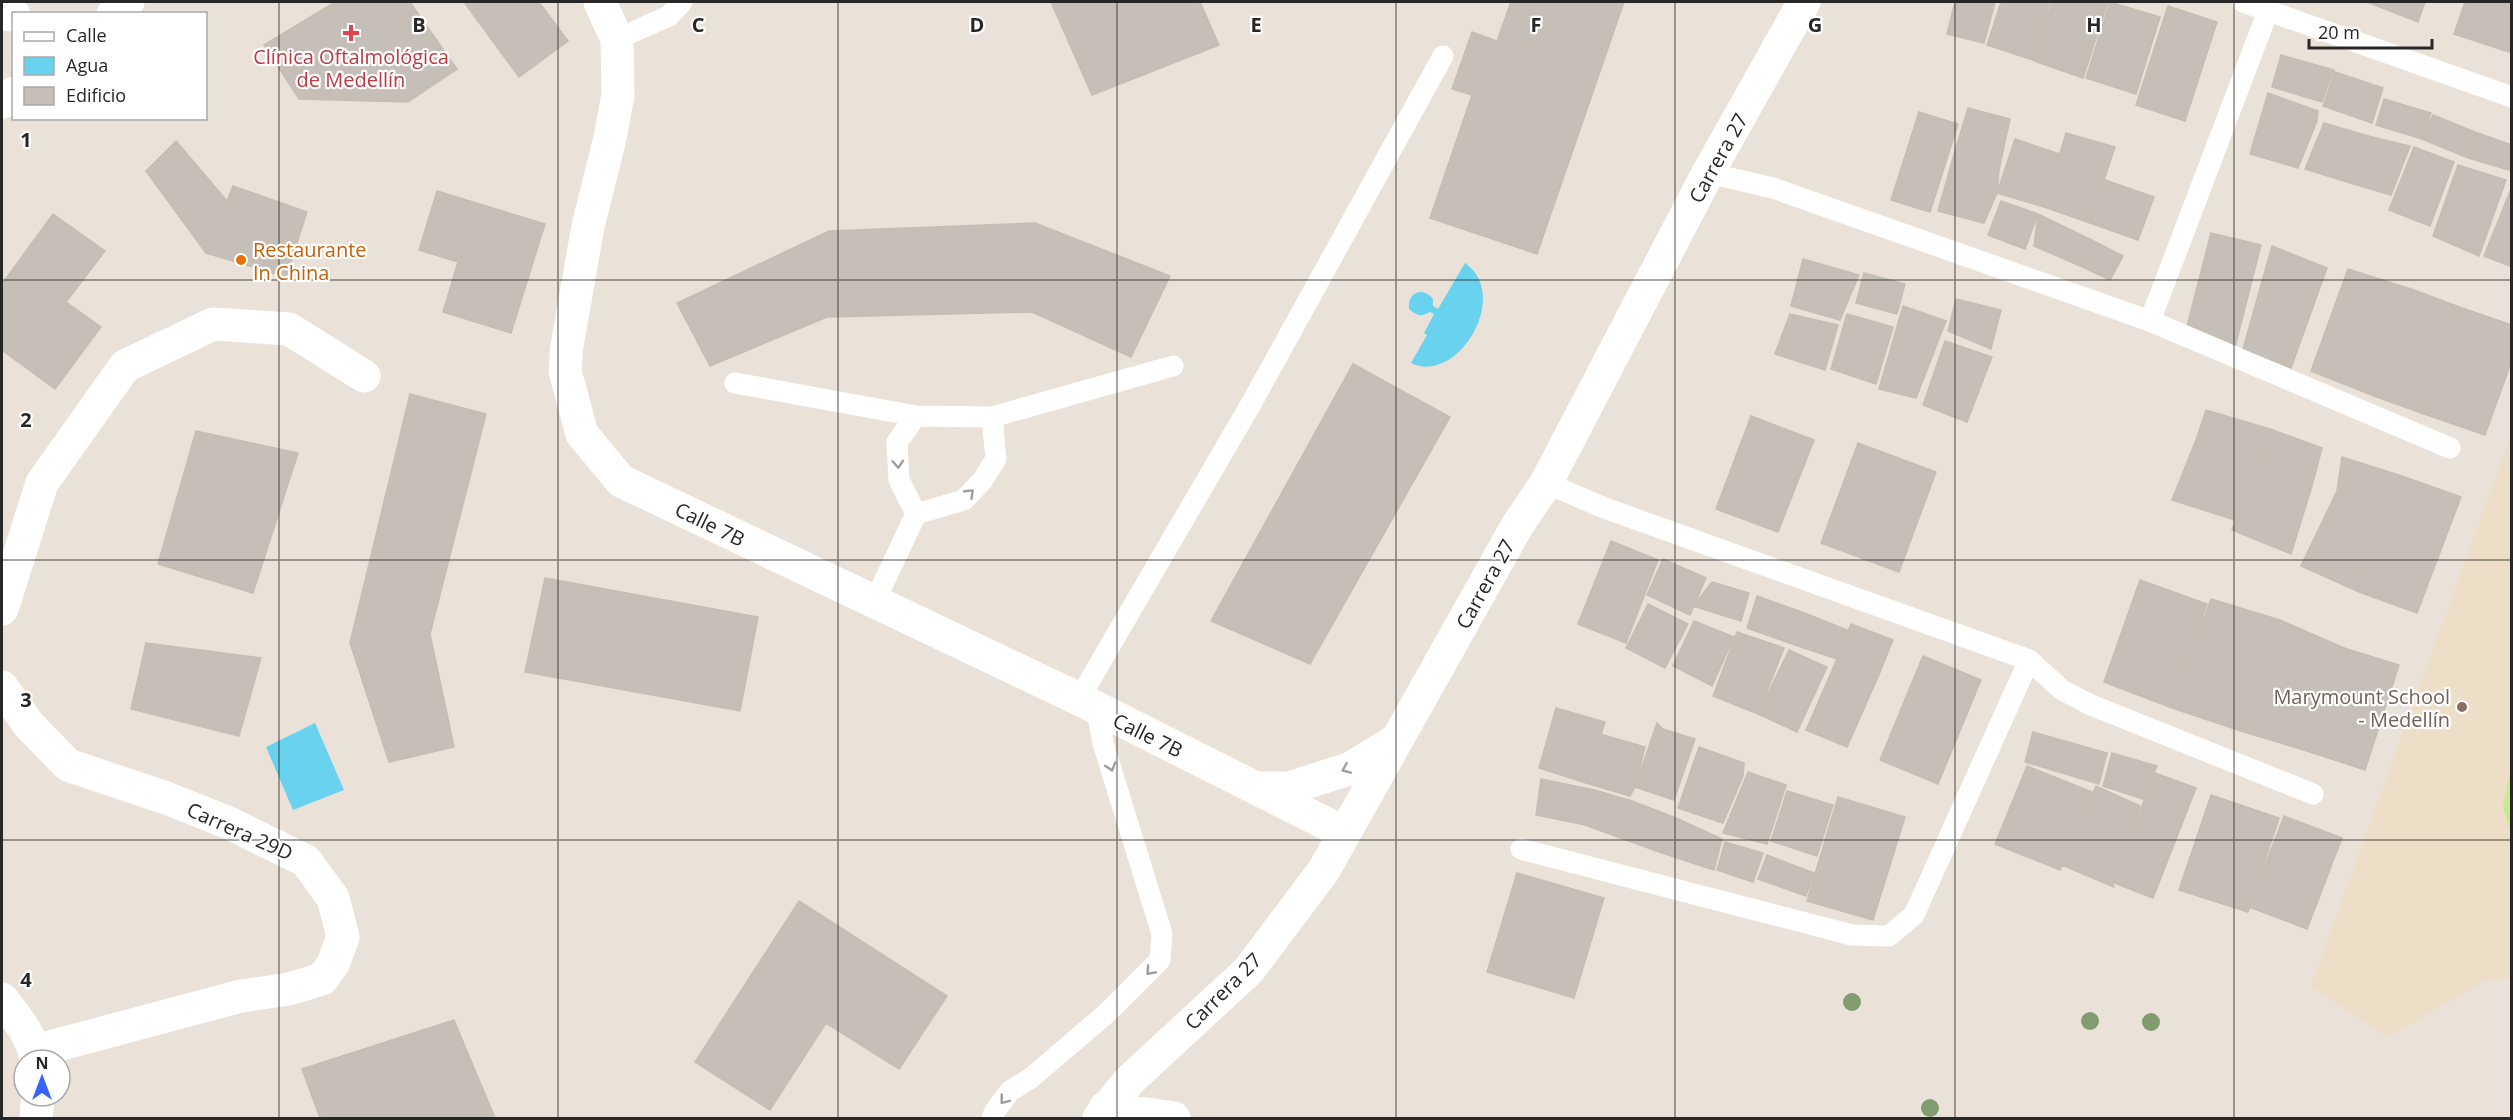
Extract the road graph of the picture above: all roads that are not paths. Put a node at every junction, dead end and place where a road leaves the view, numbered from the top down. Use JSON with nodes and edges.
{"nodes":[{"id":1,"x":129,"y":2,"type":"edge"},
{"id":2,"x":600,"y":2,"type":"edge"},
{"id":3,"x":682,"y":2,"type":"edge"},
{"id":4,"x":1804,"y":2,"type":"edge"},
{"id":5,"x":2243,"y":2,"type":"edge"},
{"id":6,"x":2268,"y":11,"type":"junction"},
{"id":7,"x":116,"y":12,"type":"edge"},
{"id":8,"x":617,"y":39,"type":"junction"},
{"id":9,"x":1443,"y":56,"type":"dead end"},
{"id":10,"x":2511,"y":97,"type":"edge"},
{"id":11,"x":1708,"y":173,"type":"junction"},
{"id":12,"x":2150,"y":321,"type":"junction"},
{"id":13,"x":1173,"y":366,"type":"dead end"},
{"id":14,"x":364,"y":376,"type":"dead end"},
{"id":15,"x":735,"y":383,"type":"dead end"},
{"id":16,"x":916,"y":416,"type":"junction"},
{"id":17,"x":992,"y":417,"type":"junction"},
{"id":18,"x":2450,"y":448,"type":"dead end"},
{"id":19,"x":1546,"y":483,"type":"junction"},
{"id":20,"x":916,"y":514,"type":"junction"},
{"id":21,"x":874,"y":603,"type":"junction"},
{"id":22,"x":2,"y":609,"type":"edge"},
{"id":23,"x":2029,"y":660,"type":"junction"},
{"id":24,"x":2,"y":687,"type":"edge"},
{"id":25,"x":1088,"y":705,"type":"junction"},
{"id":26,"x":1397,"y":741,"type":"junction"},
{"id":27,"x":1254,"y":788,"type":"junction"},
{"id":28,"x":2313,"y":794,"type":"dead end"},
{"id":29,"x":1345,"y":833,"type":"junction"},
{"id":30,"x":1521,"y":849,"type":"dead end"},
{"id":31,"x":2,"y":991,"type":"edge"},
{"id":32,"x":7,"y":1021,"type":"edge"},
{"id":33,"x":29,"y":1048,"type":"edge"},
{"id":34,"x":62,"y":1048,"type":"edge"},
{"id":35,"x":1102,"y":1114,"type":"edge"},
{"id":36,"x":992,"y":1119,"type":"edge"},
{"id":37,"x":1174,"y":1119,"type":"edge"}],
"edges":[{"from":1,"to":7,"type":"street"},
{"from":2,"to":8,"type":"street","name":"Calle 7B"},
{"from":3,"to":8,"type":"lane"},
{"from":4,"to":11,"type":"street","name":"Carrera 27"},
{"from":5,"to":6,"type":"lane"},
{"from":6,"to":10,"type":"lane"},
{"from":6,"to":12,"type":"lane"},
{"from":8,"to":21,"type":"street","name":"Calle 7B"},
{"from":9,"to":25,"type":"lane"},
{"from":11,"to":12,"type":"lane"},
{"from":11,"to":19,"type":"street","name":"Carrera 27"},
{"from":12,"to":18,"type":"lane"},
{"from":13,"to":17,"type":"lane"},
{"from":14,"to":22,"type":"street"},
{"from":15,"to":16,"type":"lane"},
{"from":16,"to":17,"type":"lane"},
{"from":16,"to":20,"type":"lane","one_way":true},
{"from":20,"to":17,"type":"lane","one_way":true},
{"from":19,"to":23,"type":"lane"},
{"from":19,"to":26,"type":"street","name":"Carrera 27"},
{"from":20,"to":21,"type":"lane"},
{"from":21,"to":25,"type":"street","name":"Calle 7B"},
{"from":23,"to":28,"type":"lane"},
{"from":23,"to":30,"type":"lane"},
{"from":24,"to":34,"type":"street","name":"Carrera 29D"},
{"from":25,"to":27,"type":"street","name":"Calle 7B"},
{"from":25,"to":36,"type":"lane","one_way":true},
{"from":26,"to":27,"type":"street","name":"Calle 7B","one_way":true},
{"from":26,"to":29,"type":"street","name":"Carrera 27"},
{"from":27,"to":29,"type":"street","name":"Calle 7B"},
{"from":29,"to":35,"type":"street","name":"Carrera 27"},
{"from":31,"to":32,"type":"street"},
{"from":32,"to":33,"type":"street"},
{"from":35,"to":37,"type":"street"}]}
